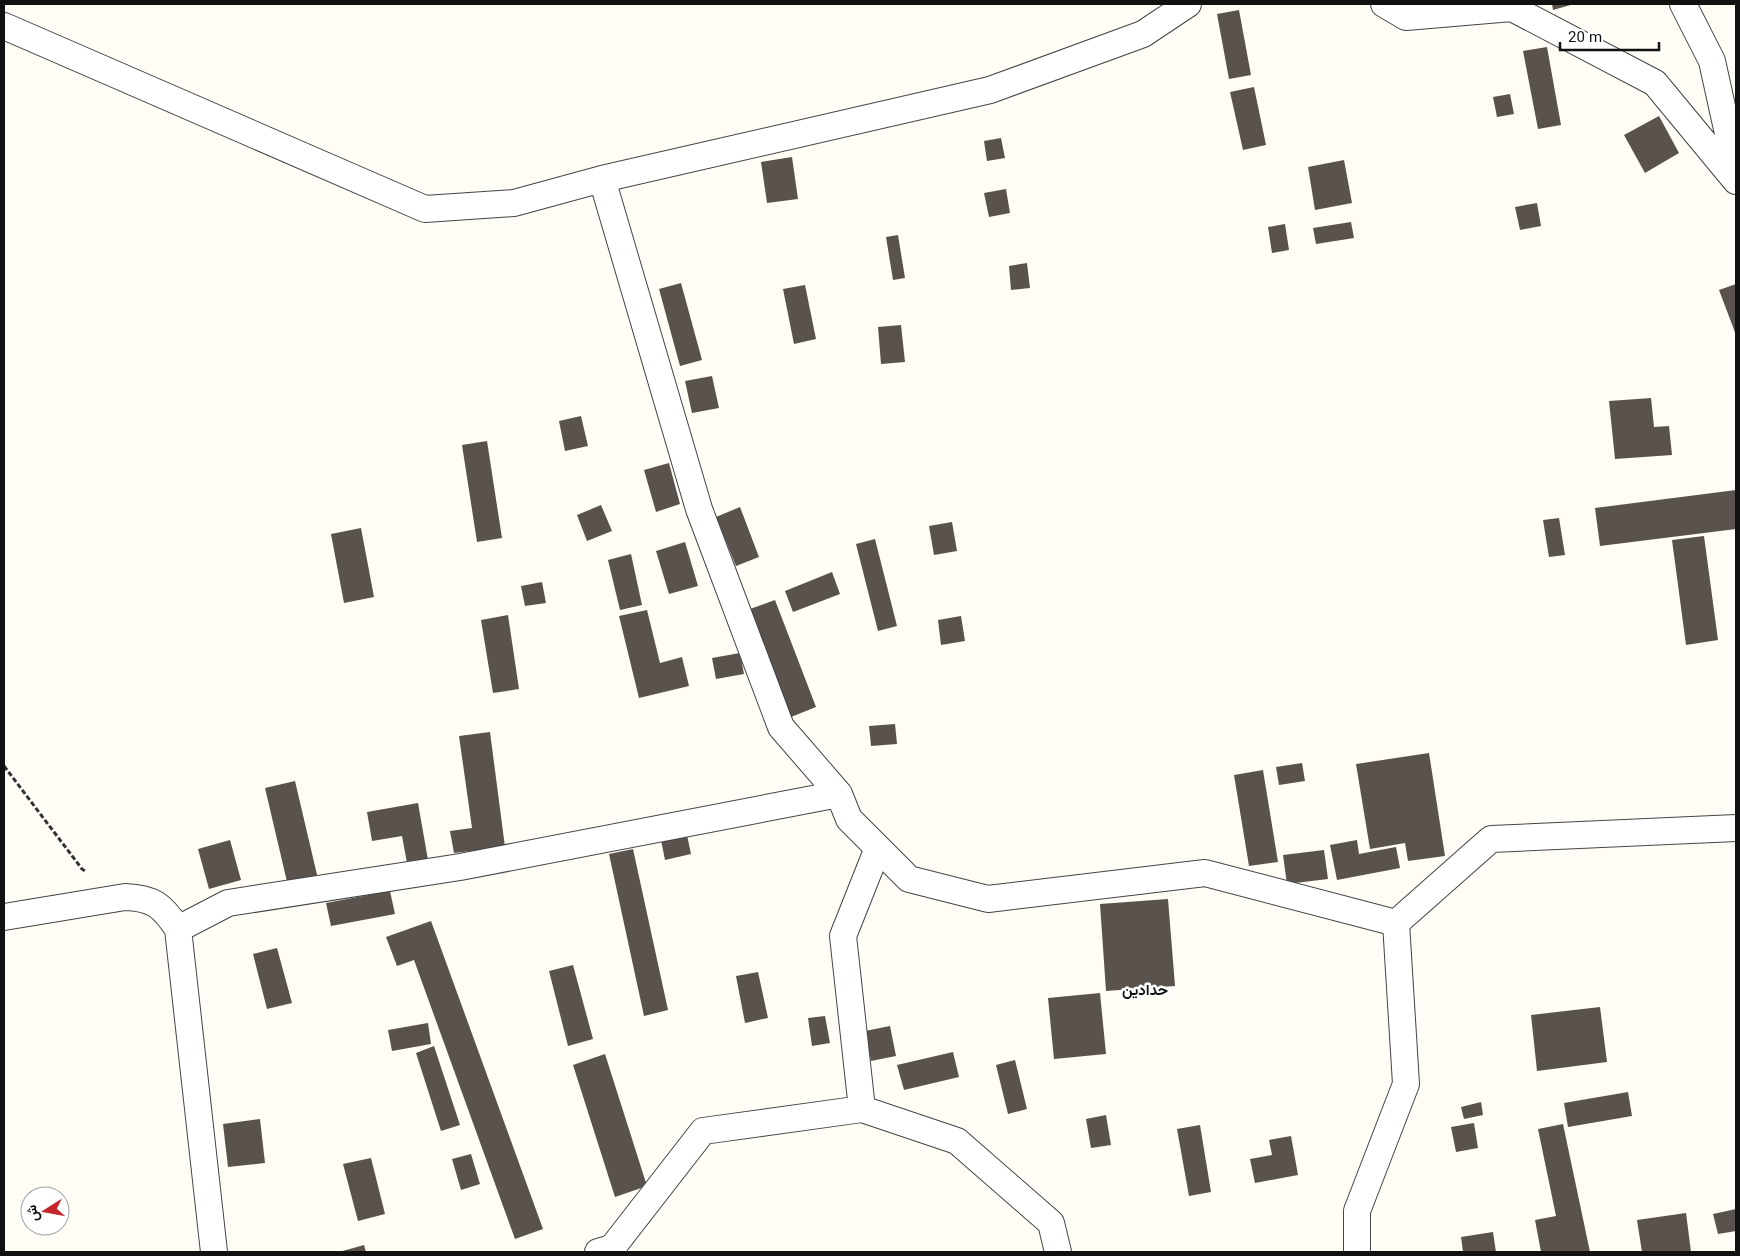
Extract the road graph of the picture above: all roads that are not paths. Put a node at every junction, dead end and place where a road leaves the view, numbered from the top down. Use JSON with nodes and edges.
{"nodes":[{"id":1,"x":1188,"y":4,"type":"edge"},
{"id":2,"x":1384,"y":4,"type":"edge"},
{"id":3,"x":1683,"y":4,"type":"edge"},
{"id":4,"x":4,"y":26,"type":"edge"},
{"id":5,"x":1736,"y":170,"type":"edge"},
{"id":6,"x":602,"y":179,"type":"junction"},
{"id":7,"x":1736,"y":181,"type":"edge"},
{"id":8,"x":839,"y":794,"type":"junction"},
{"id":9,"x":1732,"y":833,"type":"edge"},
{"id":10,"x":878,"y":848,"type":"junction"},
{"id":11,"x":4,"y":917,"type":"edge"},
{"id":12,"x":1396,"y":923,"type":"junction"},
{"id":13,"x":178,"y":929,"type":"junction"},
{"id":14,"x":862,"y":1109,"type":"junction"},
{"id":15,"x":608,"y":1251,"type":"edge"},
{"id":16,"x":214,"y":1252,"type":"edge"},
{"id":17,"x":1058,"y":1252,"type":"edge"},
{"id":18,"x":1357,"y":1252,"type":"edge"}],
"edges":[{"from":1,"to":6,"type":"street"},
{"from":2,"to":7,"type":"street"},
{"from":3,"to":5,"type":"street"},
{"from":4,"to":6,"type":"street"},
{"from":6,"to":8,"type":"street"},
{"from":8,"to":10,"type":"street"},
{"from":8,"to":13,"type":"street"},
{"from":9,"to":12,"type":"street"},
{"from":10,"to":12,"type":"street"},
{"from":10,"to":14,"type":"street"},
{"from":11,"to":13,"type":"street"},
{"from":12,"to":18,"type":"street"},
{"from":13,"to":16,"type":"street"},
{"from":14,"to":15,"type":"street"},
{"from":14,"to":17,"type":"street"}]}
